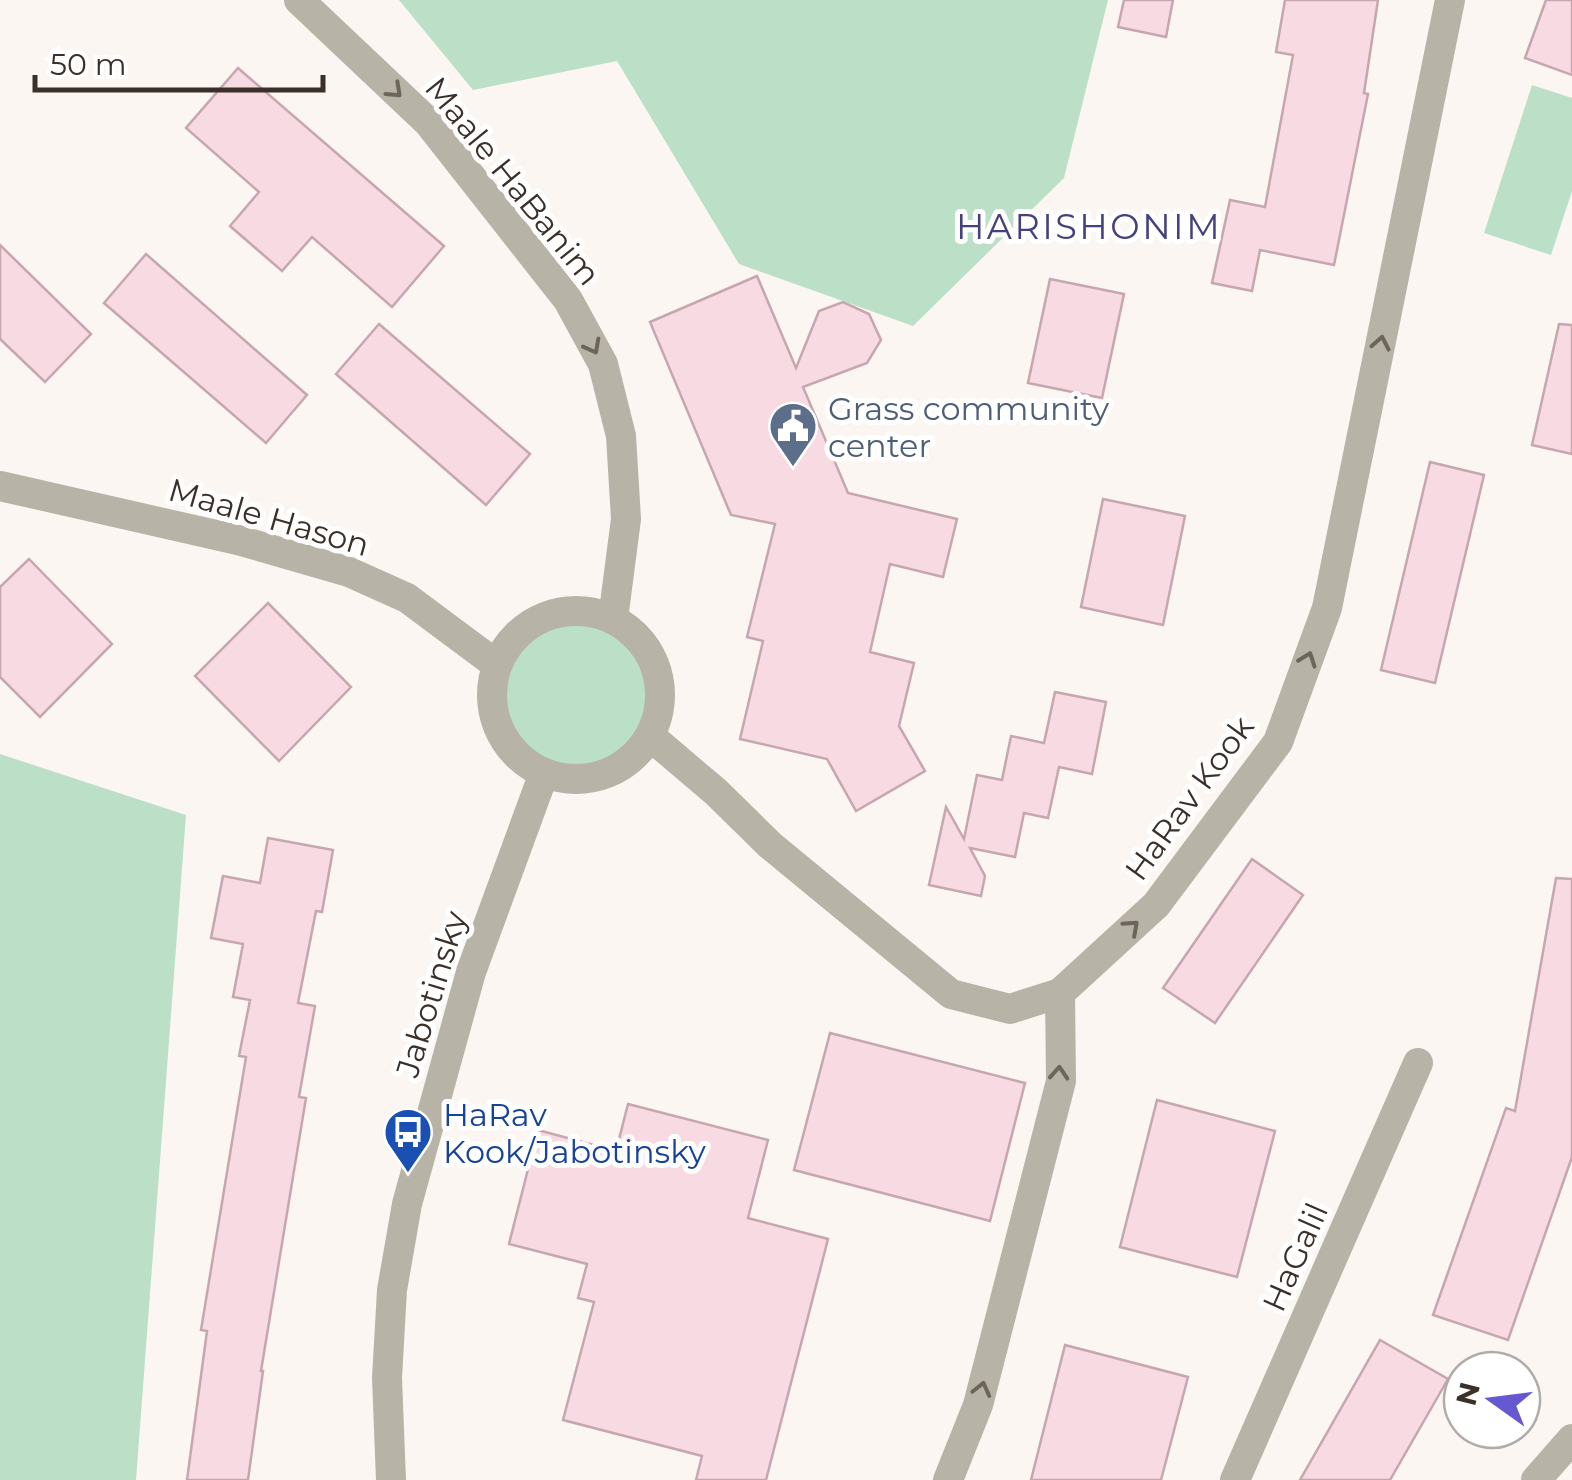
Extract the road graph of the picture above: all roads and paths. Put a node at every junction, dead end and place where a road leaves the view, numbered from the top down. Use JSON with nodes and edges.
{"nodes":[{"id":1,"x":299,"y":0,"type":"edge"},
{"id":2,"x":1450,"y":0,"type":"edge"},
{"id":3,"x":0,"y":486,"type":"edge"},
{"id":4,"x":613,"y":619,"type":"junction"},
{"id":5,"x":497,"y":665,"type":"junction"},
{"id":6,"x":650,"y":736,"type":"junction"},
{"id":7,"x":544,"y":773,"type":"junction"},
{"id":8,"x":1060,"y":993,"type":"junction"},
{"id":9,"x":1418,"y":1063,"type":"dead end"},
{"id":10,"x":1572,"y":1440,"type":"edge"},
{"id":11,"x":390,"y":1480,"type":"edge"},
{"id":12,"x":948,"y":1480,"type":"edge"},
{"id":13,"x":1235,"y":1480,"type":"edge"},
{"id":14,"x":1536,"y":1480,"type":"edge"}],
"edges":[{"from":1,"to":4,"type":"street","name":"Maale HaBanim","one_way":true},
{"from":8,"to":2,"type":"street","name":"HaRav Kook","one_way":true},
{"from":3,"to":5,"type":"street","name":"Maale Hason"},
{"from":4,"to":5,"type":"street"},
{"from":4,"to":6,"type":"street"},
{"from":5,"to":7,"type":"street"},
{"from":6,"to":7,"type":"street"},
{"from":6,"to":8,"type":"street"},
{"from":7,"to":11,"type":"street","name":"Jabotinsky"},
{"from":12,"to":8,"type":"street","one_way":true},
{"from":9,"to":13,"type":"street","name":"HaGalil"},
{"from":10,"to":14,"type":"street"}]}
